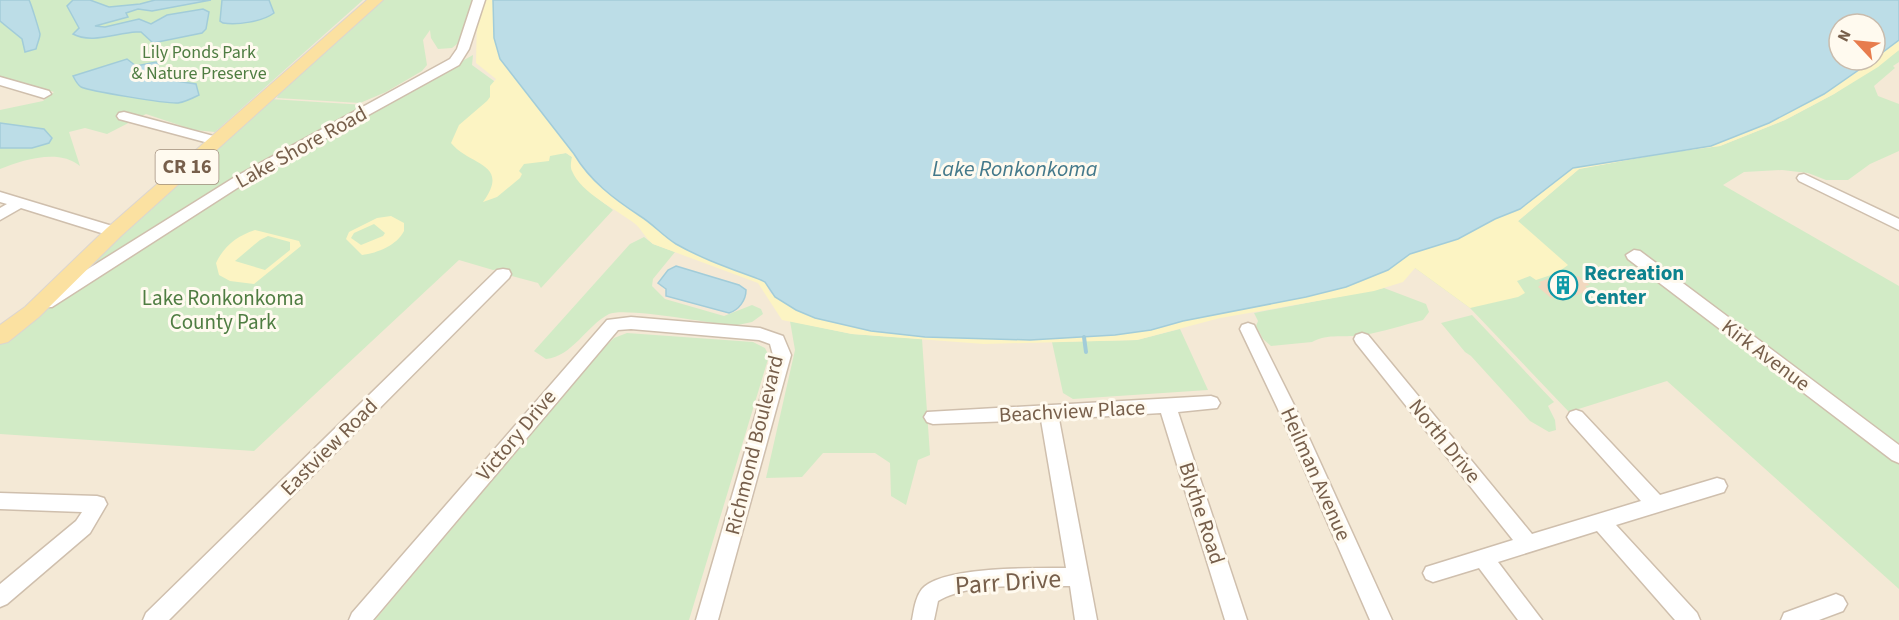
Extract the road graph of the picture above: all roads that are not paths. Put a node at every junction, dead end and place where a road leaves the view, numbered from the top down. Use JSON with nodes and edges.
{"nodes":[{"id":1,"x":376,"y":0,"type":"edge"},
{"id":2,"x":479,"y":0,"type":"edge"},
{"id":3,"x":0,"y":81,"type":"edge"},
{"id":4,"x":44,"y":94,"type":"dead end"},
{"id":5,"x":124,"y":116,"type":"dead end"},
{"id":6,"x":216,"y":141,"type":"junction"},
{"id":7,"x":1804,"y":178,"type":"dead end"},
{"id":8,"x":0,"y":197,"type":"edge"},
{"id":9,"x":19,"y":203,"type":"junction"},
{"id":10,"x":0,"y":215,"type":"edge"},
{"id":11,"x":1899,"y":225,"type":"edge"},
{"id":12,"x":114,"y":232,"type":"junction"},
{"id":13,"x":1634,"y":255,"type":"dead end"},
{"id":14,"x":503,"y":273,"type":"dead end"},
{"id":15,"x":32,"y":312,"type":"junction"},
{"id":16,"x":1248,"y":329,"type":"dead end"},
{"id":17,"x":707,"y":331,"type":"joint"},
{"id":18,"x":0,"y":336,"type":"edge"},
{"id":19,"x":1362,"y":339,"type":"dead end"},
{"id":20,"x":1211,"y":403,"type":"dead end"},
{"id":21,"x":1167,"y":405,"type":"junction"},
{"id":22,"x":1049,"y":413,"type":"junction"},
{"id":23,"x":933,"y":417,"type":"dead end"},
{"id":24,"x":1576,"y":417,"type":"dead end"},
{"id":25,"x":1899,"y":455,"type":"edge"},
{"id":26,"x":1717,"y":486,"type":"dead end"},
{"id":27,"x":0,"y":501,"type":"edge"},
{"id":28,"x":1656,"y":504,"type":"junction"},
{"id":29,"x":1601,"y":522,"type":"junction"},
{"id":30,"x":1528,"y":544,"type":"junction"},
{"id":31,"x":1483,"y":558,"type":"junction"},
{"id":32,"x":1433,"y":573,"type":"dead end"},
{"id":33,"x":1078,"y":577,"type":"junction"},
{"id":34,"x":0,"y":597,"type":"edge"},
{"id":35,"x":1836,"y":604,"type":"dead end"},
{"id":36,"x":154,"y":620,"type":"edge"},
{"id":37,"x":360,"y":620,"type":"edge"},
{"id":38,"x":707,"y":620,"type":"edge"},
{"id":39,"x":923,"y":620,"type":"edge"},
{"id":40,"x":1086,"y":620,"type":"edge"},
{"id":41,"x":1236,"y":620,"type":"edge"},
{"id":42,"x":1381,"y":620,"type":"edge"},
{"id":43,"x":1531,"y":620,"type":"edge"},
{"id":44,"x":1689,"y":620,"type":"edge"},
{"id":45,"x":1792,"y":620,"type":"edge"}],
"edges":[{"from":1,"to":6,"type":"main road","number":"CR 16"},
{"from":2,"to":15,"type":"street","name":"Lake Shore Road"},
{"from":3,"to":4,"type":"street"},
{"from":5,"to":6,"type":"street"},
{"from":6,"to":12,"type":"main road","number":"CR 16"},
{"from":7,"to":11,"type":"street"},
{"from":8,"to":9,"type":"street"},
{"from":9,"to":10,"type":"street"},
{"from":9,"to":12,"type":"street"},
{"from":12,"to":15,"type":"main road","number":"CR 16"},
{"from":13,"to":25,"type":"street","name":"Kirk Avenue"},
{"from":14,"to":36,"type":"street","name":"Eastview Road"},
{"from":15,"to":18,"type":"main road","number":"CR 16"},
{"from":16,"to":42,"type":"street","name":"Heilman Avenue"},
{"from":17,"to":37,"type":"street","name":"Victory Drive"},
{"from":17,"to":38,"type":"street","name":"Richmond Boulevard"},
{"from":19,"to":30,"type":"street","name":"North Drive"},
{"from":20,"to":21,"type":"street","name":"Beachview Place"},
{"from":21,"to":22,"type":"street","name":"Beachview Place"},
{"from":21,"to":41,"type":"street","name":"Blythe Road"},
{"from":22,"to":23,"type":"street","name":"Beachview Place"},
{"from":22,"to":33,"type":"street"},
{"from":24,"to":28,"type":"street"},
{"from":26,"to":28,"type":"street"},
{"from":27,"to":34,"type":"street"},
{"from":28,"to":29,"type":"street"},
{"from":29,"to":30,"type":"street"},
{"from":29,"to":44,"type":"street"},
{"from":30,"to":31,"type":"street"},
{"from":31,"to":32,"type":"street"},
{"from":31,"to":43,"type":"street"},
{"from":33,"to":39,"type":"street","name":"Parr Drive"},
{"from":33,"to":40,"type":"street"},
{"from":35,"to":45,"type":"street"}]}
